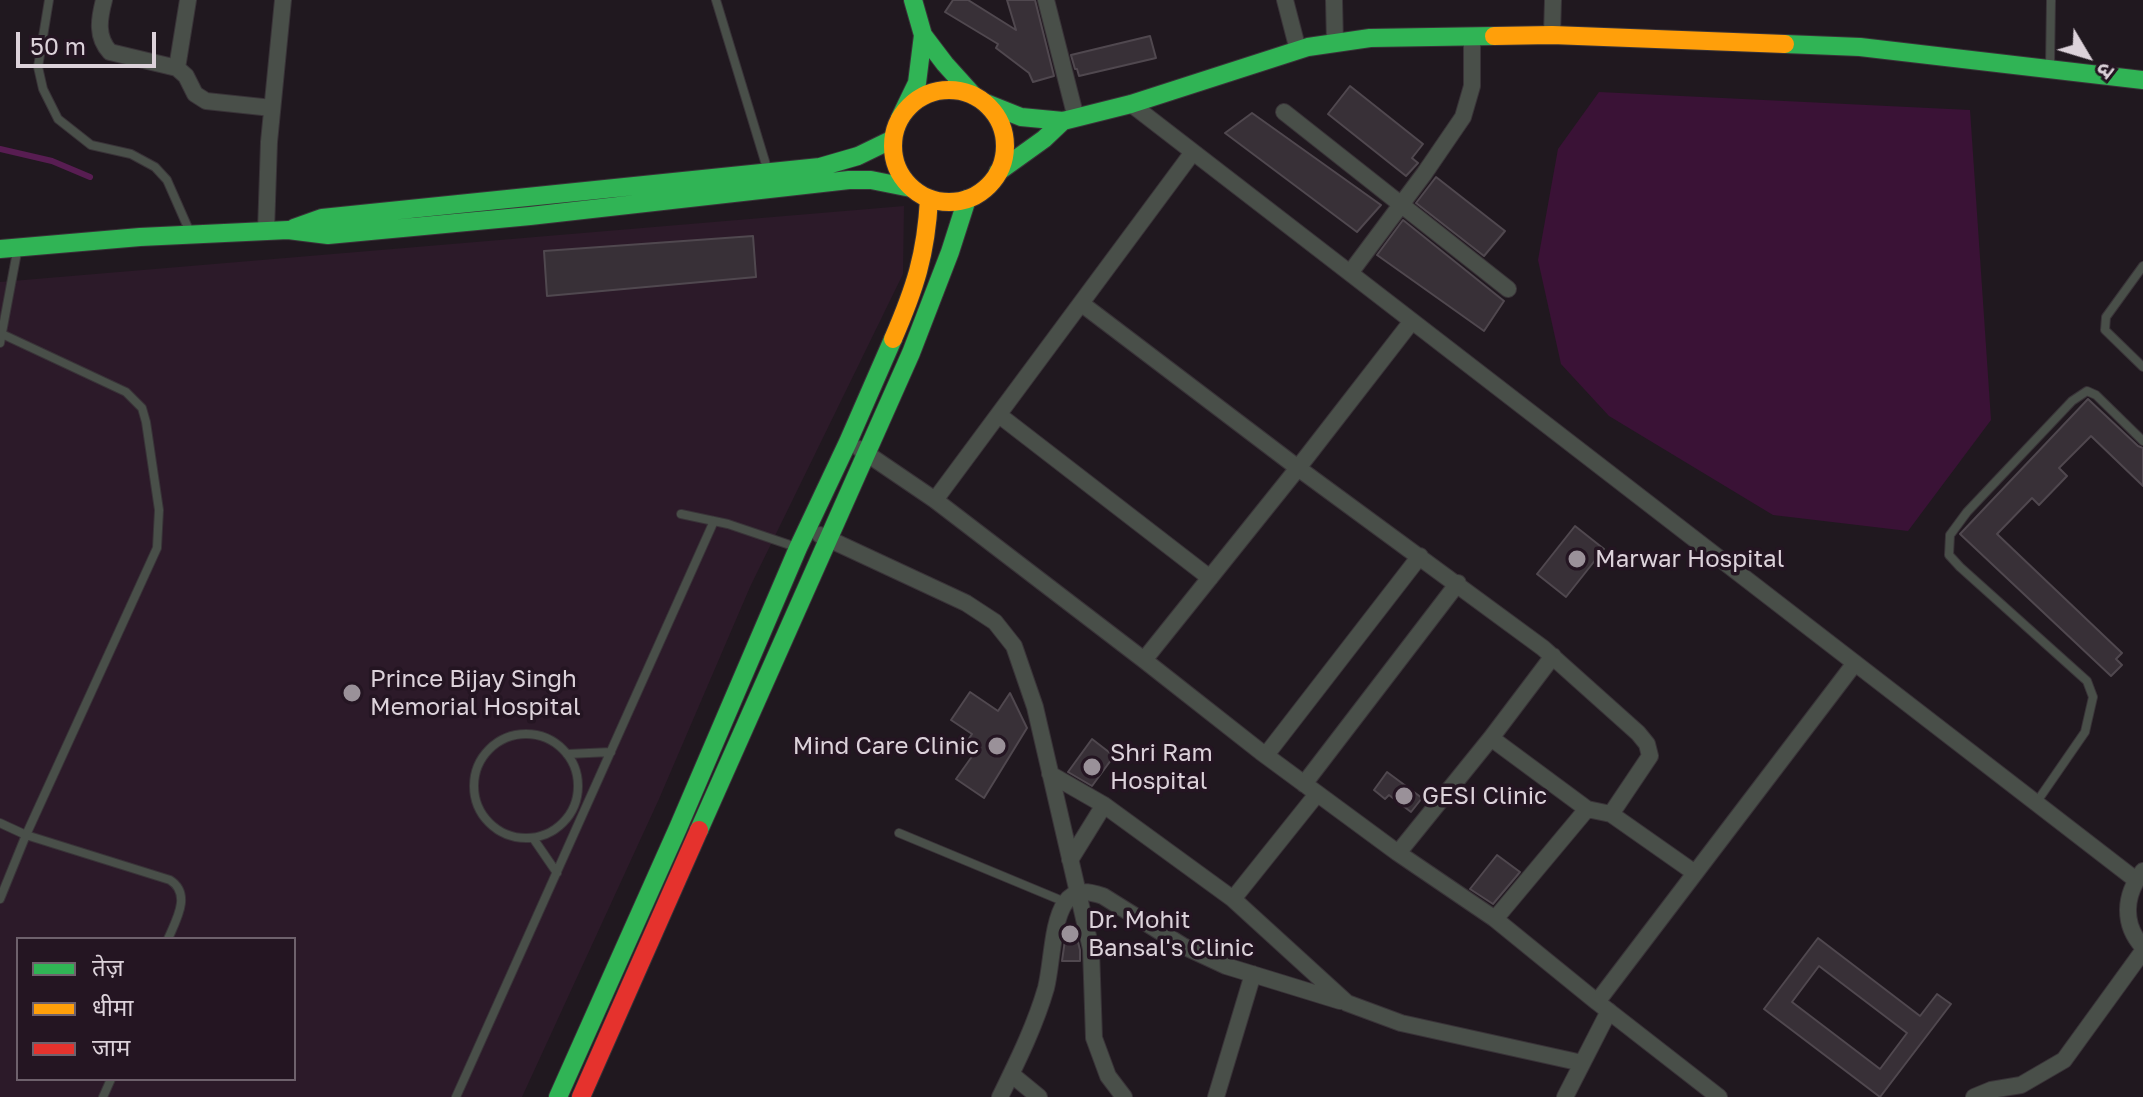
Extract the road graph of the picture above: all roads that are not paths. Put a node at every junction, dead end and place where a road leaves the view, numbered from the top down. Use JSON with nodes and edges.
{"nodes":[{"id":1,"x":49,"y":0,"type":"edge"},
{"id":2,"x":104,"y":0,"type":"edge"},
{"id":3,"x":188,"y":0,"type":"edge"},
{"id":4,"x":283,"y":0,"type":"edge"},
{"id":5,"x":716,"y":0,"type":"edge"},
{"id":6,"x":913,"y":0,"type":"edge"},
{"id":7,"x":1046,"y":0,"type":"edge"},
{"id":8,"x":1285,"y":0,"type":"edge"},
{"id":9,"x":1334,"y":0,"type":"edge"},
{"id":10,"x":1553,"y":0,"type":"edge"},
{"id":11,"x":2051,"y":0,"type":"edge"},
{"id":12,"x":923,"y":35,"type":"junction"},
{"id":13,"x":1552,"y":35,"type":"junction"},
{"id":14,"x":1472,"y":37,"type":"junction"},
{"id":15,"x":1335,"y":43,"type":"junction"},
{"id":16,"x":1298,"y":50,"type":"junction"},
{"id":17,"x":177,"y":68,"type":"junction"},
{"id":18,"x":2050,"y":69,"type":"junction"},
{"id":19,"x":2143,"y":80,"type":"edge"},
{"id":20,"x":980,"y":99,"type":"junction"},
{"id":21,"x":1131,"y":104,"type":"junction"},
{"id":22,"x":272,"y":108,"type":"junction"},
{"id":23,"x":1284,"y":112,"type":"dead end"},
{"id":24,"x":900,"y":118,"type":"junction"},
{"id":25,"x":1069,"y":120,"type":"junction"},
{"id":26,"x":893,"y":139,"type":"junction"},
{"id":27,"x":1193,"y":152,"type":"junction"},
{"id":28,"x":998,"y":172,"type":"junction"},
{"id":29,"x":768,"y":173,"type":"junction"},
{"id":30,"x":911,"y":188,"type":"junction"},
{"id":31,"x":929,"y":199,"type":"junction"},
{"id":32,"x":967,"y":199,"type":"junction"},
{"id":33,"x":1401,"y":205,"type":"junction"},
{"id":34,"x":288,"y":230,"type":"junction"},
{"id":35,"x":266,"y":231,"type":"junction"},
{"id":36,"x":191,"y":234,"type":"junction"},
{"id":37,"x":9,"y":248,"type":"edge"},
{"id":38,"x":2143,"y":266,"type":"edge"},
{"id":39,"x":1350,"y":273,"type":"junction"},
{"id":40,"x":1508,"y":289,"type":"dead end"},
{"id":41,"x":1082,"y":304,"type":"junction"},
{"id":42,"x":1412,"y":321,"type":"junction"},
{"id":43,"x":1,"y":338,"type":"edge"},
{"id":44,"x":2143,"y":367,"type":"edge"},
{"id":45,"x":999,"y":415,"type":"junction"},
{"id":46,"x":2143,"y":441,"type":"edge"},
{"id":47,"x":848,"y":442,"type":"junction"},
{"id":48,"x":867,"y":453,"type":"junction"},
{"id":49,"x":1298,"y":468,"type":"junction"},
{"id":50,"x":935,"y":500,"type":"junction"},
{"id":51,"x":681,"y":514,"type":"dead end"},
{"id":52,"x":714,"y":521,"type":"junction"},
{"id":53,"x":807,"y":530,"type":"junction"},
{"id":54,"x":830,"y":539,"type":"junction"},
{"id":55,"x":798,"y":548,"type":"junction"},
{"id":56,"x":822,"y":556,"type":"junction"},
{"id":57,"x":1420,"y":556,"type":"junction"},
{"id":58,"x":1210,"y":578,"type":"junction"},
{"id":59,"x":1458,"y":583,"type":"junction"},
{"id":60,"x":1553,"y":656,"type":"junction"},
{"id":61,"x":1144,"y":660,"type":"junction"},
{"id":62,"x":1855,"y":663,"type":"junction"},
{"id":63,"x":1491,"y":738,"type":"junction"},
{"id":64,"x":611,"y":752,"type":"junction"},
{"id":65,"x":567,"y":754,"type":"junction"},
{"id":66,"x":1266,"y":755,"type":"junction"},
{"id":67,"x":1050,"y":774,"type":"junction"},
{"id":68,"x":1311,"y":789,"type":"junction"},
{"id":69,"x":2036,"y":803,"type":"junction"},
{"id":70,"x":1104,"y":805,"type":"junction"},
{"id":71,"x":1587,"y":809,"type":"junction"},
{"id":72,"x":1611,"y":814,"type":"junction"},
{"id":73,"x":0,"y":823,"type":"edge"},
{"id":74,"x":678,"y":828,"type":"junction"},
{"id":75,"x":899,"y":833,"type":"dead end"},
{"id":76,"x":26,"y":835,"type":"junction"},
{"id":77,"x":697,"y":836,"type":"junction"},
{"id":78,"x":533,"y":838,"type":"junction"},
{"id":79,"x":1398,"y":853,"type":"junction"},
{"id":80,"x":1070,"y":860,"type":"junction"},
{"id":81,"x":557,"y":873,"type":"junction"},
{"id":82,"x":1695,"y":873,"type":"junction"},
{"id":83,"x":2140,"y":875,"type":"edge"},
{"id":84,"x":1072,"y":897,"type":"junction"},
{"id":85,"x":0,"y":899,"type":"edge"},
{"id":86,"x":1233,"y":899,"type":"junction"},
{"id":87,"x":1495,"y":919,"type":"junction"},
{"id":88,"x":169,"y":937,"type":"edge"},
{"id":89,"x":2143,"y":949,"type":"edge"},
{"id":90,"x":1253,"y":974,"type":"junction"},
{"id":91,"x":1347,"y":1003,"type":"junction"},
{"id":92,"x":1603,"y":1006,"type":"junction"},
{"id":93,"x":578,"y":1053,"type":"junction"},
{"id":94,"x":598,"y":1059,"type":"junction"},
{"id":95,"x":1582,"y":1063,"type":"junction"},
{"id":96,"x":1011,"y":1074,"type":"junction"},
{"id":97,"x":2024,"y":1091,"type":"edge"},
{"id":98,"x":456,"y":1097,"type":"edge"},
{"id":99,"x":558,"y":1097,"type":"edge"},
{"id":100,"x":581,"y":1097,"type":"edge"},
{"id":101,"x":1000,"y":1097,"type":"edge"},
{"id":102,"x":1039,"y":1097,"type":"edge"},
{"id":103,"x":1124,"y":1097,"type":"edge"},
{"id":104,"x":1216,"y":1097,"type":"edge"},
{"id":105,"x":1565,"y":1097,"type":"edge"},
{"id":106,"x":1719,"y":1097,"type":"edge"},
{"id":107,"x":1974,"y":1097,"type":"edge"}],
"edges":[{"from":1,"to":36,"type":"lane"},
{"from":2,"to":17,"type":"street"},
{"from":3,"to":17,"type":"street"},
{"from":4,"to":22,"type":"street"},
{"from":5,"to":29,"type":"lane"},
{"from":6,"to":12,"type":"main road"},
{"from":7,"to":25,"type":"street"},
{"from":8,"to":16,"type":"street"},
{"from":9,"to":15,"type":"street"},
{"from":10,"to":13,"type":"street"},
{"from":11,"to":18,"type":"lane"},
{"from":12,"to":20,"type":"main road"},
{"from":12,"to":24,"type":"main road"},
{"from":13,"to":14,"type":"main road"},
{"from":13,"to":18,"type":"main road"},
{"from":14,"to":15,"type":"main road"},
{"from":14,"to":33,"type":"street"},
{"from":15,"to":16,"type":"main road"},
{"from":16,"to":21,"type":"main road"},
{"from":17,"to":22,"type":"street"},
{"from":18,"to":19,"type":"main road"},
{"from":20,"to":24,"type":"main road"},
{"from":20,"to":25,"type":"main road"},
{"from":20,"to":28,"type":"main road"},
{"from":21,"to":25,"type":"main road"},
{"from":21,"to":27,"type":"street"},
{"from":22,"to":35,"type":"street"},
{"from":23,"to":33,"type":"street"},
{"from":24,"to":26,"type":"main road"},
{"from":25,"to":28,"type":"main road"},
{"from":26,"to":29,"type":"main road"},
{"from":26,"to":30,"type":"main road"},
{"from":27,"to":39,"type":"street"},
{"from":27,"to":41,"type":"street"},
{"from":28,"to":32,"type":"main road"},
{"from":29,"to":34,"type":"main road"},
{"from":30,"to":31,"type":"main road"},
{"from":30,"to":34,"type":"main road"},
{"from":31,"to":32,"type":"main road"},
{"from":31,"to":47,"type":"main road"},
{"from":32,"to":48,"type":"main road"},
{"from":33,"to":39,"type":"street"},
{"from":33,"to":40,"type":"street"},
{"from":34,"to":35,"type":"main road"},
{"from":35,"to":36,"type":"main road"},
{"from":36,"to":37,"type":"main road"},
{"from":37,"to":43,"type":"lane"},
{"from":38,"to":44,"type":"lane"},
{"from":39,"to":42,"type":"street"},
{"from":41,"to":45,"type":"street"},
{"from":41,"to":49,"type":"street"},
{"from":42,"to":49,"type":"street"},
{"from":42,"to":62,"type":"street"},
{"from":43,"to":76,"type":"lane"},
{"from":45,"to":50,"type":"street"},
{"from":45,"to":58,"type":"street"},
{"from":46,"to":69,"type":"lane"},
{"from":47,"to":48,"type":"street"},
{"from":47,"to":53,"type":"main road"},
{"from":48,"to":50,"type":"street"},
{"from":48,"to":54,"type":"main road"},
{"from":49,"to":57,"type":"street"},
{"from":49,"to":58,"type":"street"},
{"from":50,"to":61,"type":"street"},
{"from":51,"to":52,"type":"lane"},
{"from":52,"to":55,"type":"lane"},
{"from":52,"to":64,"type":"lane"},
{"from":53,"to":54,"type":"street"},
{"from":53,"to":55,"type":"main road"},
{"from":54,"to":56,"type":"main road"},
{"from":54,"to":67,"type":"street"},
{"from":55,"to":56,"type":"lane"},
{"from":55,"to":74,"type":"main road"},
{"from":56,"to":77,"type":"main road"},
{"from":57,"to":59,"type":"street"},
{"from":57,"to":66,"type":"street"},
{"from":58,"to":61,"type":"street"},
{"from":59,"to":60,"type":"street"},
{"from":59,"to":68,"type":"street"},
{"from":60,"to":63,"type":"street"},
{"from":60,"to":72,"type":"street"},
{"from":61,"to":66,"type":"street"},
{"from":62,"to":69,"type":"street"},
{"from":62,"to":82,"type":"street"},
{"from":63,"to":71,"type":"street"},
{"from":63,"to":79,"type":"street"},
{"from":64,"to":65,"type":"lane"},
{"from":64,"to":81,"type":"lane"},
{"from":65,"to":78,"type":"lane"},
{"from":65,"to":78,"type":"lane"},
{"from":66,"to":68,"type":"street"},
{"from":67,"to":70,"type":"street"},
{"from":67,"to":80,"type":"street"},
{"from":68,"to":79,"type":"street"},
{"from":68,"to":86,"type":"street"},
{"from":69,"to":83,"type":"street"},
{"from":70,"to":80,"type":"street"},
{"from":70,"to":86,"type":"street"},
{"from":71,"to":72,"type":"street"},
{"from":71,"to":87,"type":"street"},
{"from":72,"to":82,"type":"street"},
{"from":73,"to":76,"type":"lane"},
{"from":74,"to":77,"type":"main road"},
{"from":74,"to":93,"type":"main road"},
{"from":75,"to":84,"type":"lane"},
{"from":76,"to":85,"type":"lane"},
{"from":76,"to":88,"type":"lane"},
{"from":77,"to":94,"type":"main road"},
{"from":78,"to":81,"type":"lane"},
{"from":79,"to":87,"type":"street"},
{"from":80,"to":84,"type":"street"},
{"from":81,"to":98,"type":"lane"},
{"from":82,"to":92,"type":"street"},
{"from":83,"to":89,"type":"street"},
{"from":84,"to":90,"type":"street"},
{"from":84,"to":96,"type":"street"},
{"from":84,"to":103,"type":"street"},
{"from":86,"to":91,"type":"street"},
{"from":87,"to":92,"type":"street"},
{"from":89,"to":97,"type":"street"},
{"from":90,"to":91,"type":"street"},
{"from":90,"to":104,"type":"street"},
{"from":91,"to":95,"type":"street"},
{"from":92,"to":95,"type":"street"},
{"from":92,"to":106,"type":"street"},
{"from":93,"to":94,"type":"main road"},
{"from":93,"to":99,"type":"main road"},
{"from":94,"to":100,"type":"main road"},
{"from":95,"to":105,"type":"street"},
{"from":96,"to":101,"type":"street"},
{"from":96,"to":102,"type":"street"},
{"from":97,"to":107,"type":"street"}]}
